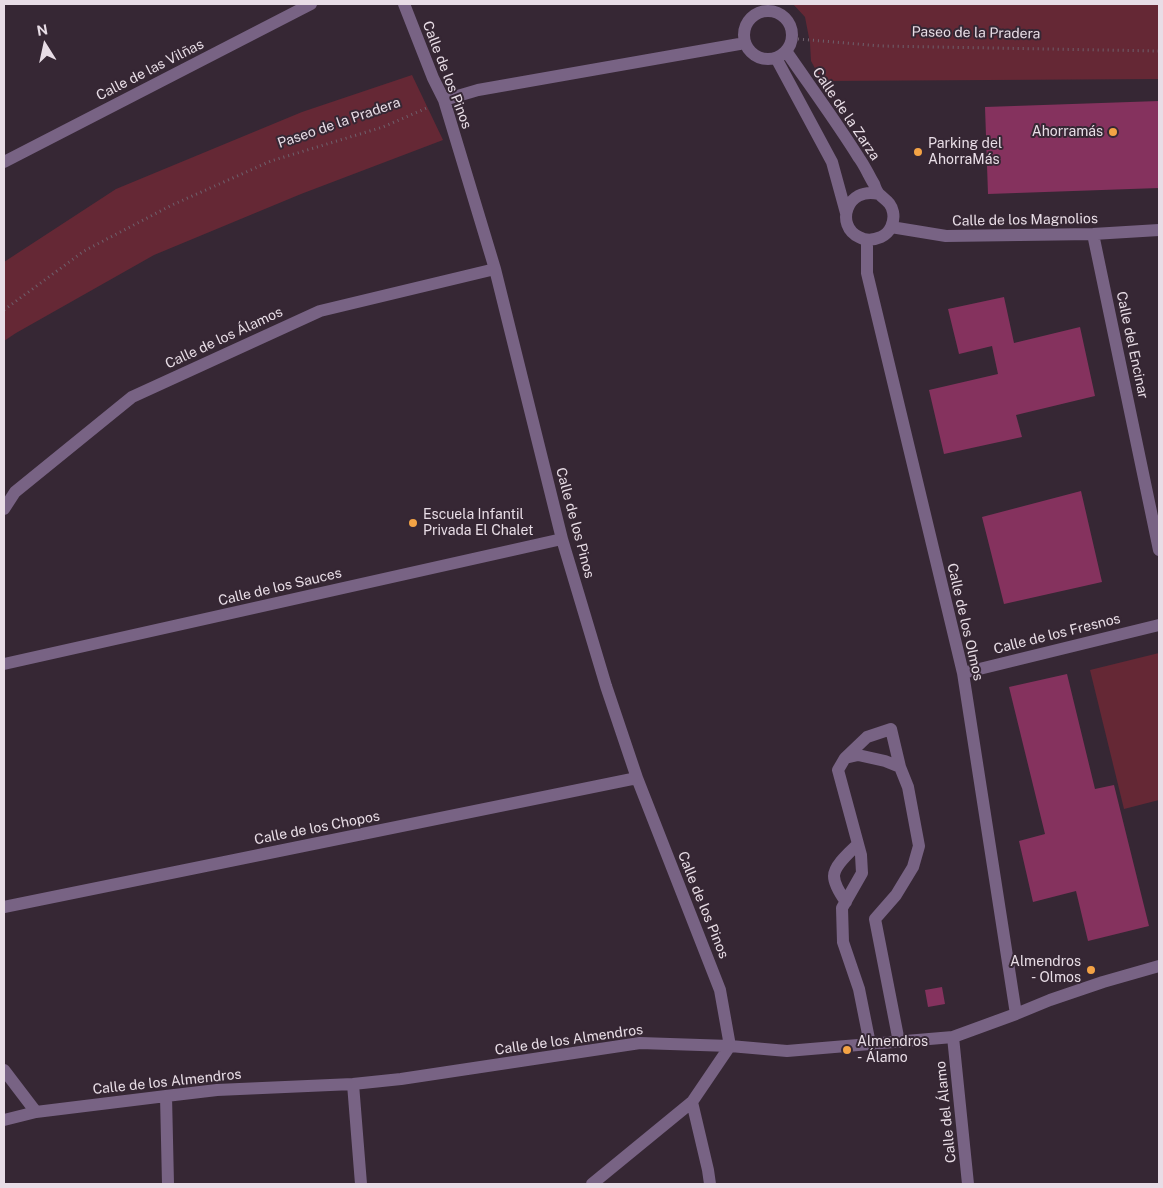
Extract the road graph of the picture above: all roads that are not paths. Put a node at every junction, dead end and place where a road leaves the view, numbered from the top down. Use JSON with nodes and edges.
{"nodes":[{"id":1,"x":311,"y":4,"type":"edge"},
{"id":2,"x":404,"y":4,"type":"edge"},
{"id":3,"x":745,"y":43,"type":"junction"},
{"id":4,"x":781,"y":54,"type":"junction"},
{"id":5,"x":444,"y":100,"type":"junction"},
{"id":6,"x":4,"y":162,"type":"edge"},
{"id":7,"x":879,"y":194,"type":"junction"},
{"id":8,"x":846,"y":213,"type":"junction"},
{"id":9,"x":891,"y":227,"type":"junction"},
{"id":10,"x":1159,"y":230,"type":"edge"},
{"id":11,"x":1093,"y":234,"type":"junction"},
{"id":12,"x":867,"y":240,"type":"junction"},
{"id":13,"x":495,"y":269,"type":"junction"},
{"id":14,"x":4,"y":509,"type":"edge"},
{"id":15,"x":562,"y":540,"type":"junction"},
{"id":16,"x":1159,"y":550,"type":"edge"},
{"id":17,"x":1159,"y":625,"type":"edge"},
{"id":18,"x":4,"y":664,"type":"edge"},
{"id":19,"x":963,"y":673,"type":"junction"},
{"id":20,"x":845,"y":758,"type":"junction"},
{"id":21,"x":900,"y":768,"type":"junction"},
{"id":22,"x":636,"y":778,"type":"junction"},
{"id":23,"x":858,"y":844,"type":"junction"},
{"id":24,"x":846,"y":902,"type":"junction"},
{"id":25,"x":4,"y":907,"type":"edge"},
{"id":26,"x":1159,"y":966,"type":"edge"},
{"id":27,"x":1016,"y":1014,"type":"junction"},
{"id":28,"x":953,"y":1037,"type":"junction"},
{"id":29,"x":899,"y":1042,"type":"junction"},
{"id":30,"x":870,"y":1044,"type":"junction"},
{"id":31,"x":730,"y":1046,"type":"junction"},
{"id":32,"x":4,"y":1070,"type":"edge"},
{"id":33,"x":353,"y":1084,"type":"junction"},
{"id":34,"x":166,"y":1096,"type":"junction"},
{"id":35,"x":692,"y":1102,"type":"junction"},
{"id":36,"x":36,"y":1112,"type":"junction"},
{"id":37,"x":4,"y":1120,"type":"edge"},
{"id":38,"x":168,"y":1184,"type":"edge"},
{"id":39,"x":361,"y":1184,"type":"edge"},
{"id":40,"x":592,"y":1184,"type":"edge"},
{"id":41,"x":710,"y":1184,"type":"edge"},
{"id":42,"x":968,"y":1184,"type":"edge"}],
"edges":[{"from":1,"to":6,"type":"street","name":"Calle de las Vilñas"},
{"from":2,"to":5,"type":"street","name":"Calle de los Pinos"},
{"from":3,"to":4,"type":"street"},
{"from":3,"to":4,"type":"street"},
{"from":3,"to":5,"type":"street"},
{"from":4,"to":7,"type":"street","name":"Calle de la Zarza"},
{"from":4,"to":8,"type":"street"},
{"from":5,"to":13,"type":"street","name":"Calle de los Pinos"},
{"from":7,"to":8,"type":"street"},
{"from":7,"to":9,"type":"street"},
{"from":8,"to":12,"type":"street"},
{"from":9,"to":11,"type":"street","name":"Calle de los Magnolios"},
{"from":9,"to":12,"type":"street"},
{"from":10,"to":11,"type":"street","name":"Calle de los Magnolios"},
{"from":11,"to":16,"type":"street","name":"Calle del Encinar"},
{"from":12,"to":19,"type":"street","name":"Calle de los Olmos"},
{"from":13,"to":14,"type":"street","name":"Calle de los Álamos"},
{"from":13,"to":15,"type":"street","name":"Calle de los Pinos"},
{"from":15,"to":18,"type":"street","name":"Calle de los Sauces"},
{"from":15,"to":22,"type":"street","name":"Calle de los Pinos"},
{"from":17,"to":19,"type":"street","name":"Calle de los Fresnos"},
{"from":19,"to":27,"type":"street","name":"Calle de los Olmos"},
{"from":20,"to":21,"type":"street"},
{"from":20,"to":21,"type":"street"},
{"from":20,"to":23,"type":"street"},
{"from":21,"to":29,"type":"street"},
{"from":22,"to":25,"type":"street","name":"Calle de los Chopos"},
{"from":22,"to":31,"type":"street","name":"Calle de los Pinos"},
{"from":23,"to":24,"type":"street"},
{"from":23,"to":24,"type":"street"},
{"from":24,"to":30,"type":"street"},
{"from":26,"to":27,"type":"street","name":"Calle de los Almendros"},
{"from":27,"to":28,"type":"street","name":"Calle de los Almendros"},
{"from":28,"to":29,"type":"street","name":"Calle de los Almendros"},
{"from":28,"to":42,"type":"street","name":"Calle del Álamo"},
{"from":29,"to":30,"type":"street","name":"Calle de los Almendros"},
{"from":30,"to":31,"type":"street","name":"Calle de los Almendros"},
{"from":31,"to":33,"type":"street","name":"Calle de los Almendros"},
{"from":31,"to":35,"type":"street"},
{"from":32,"to":36,"type":"street"},
{"from":33,"to":34,"type":"street","name":"Calle de los Almendros"},
{"from":33,"to":39,"type":"street"},
{"from":34,"to":36,"type":"street","name":"Calle de los Almendros"},
{"from":34,"to":38,"type":"street"},
{"from":35,"to":40,"type":"street"},
{"from":35,"to":41,"type":"street"},
{"from":36,"to":37,"type":"street","name":"Calle de los Almendros"}]}
